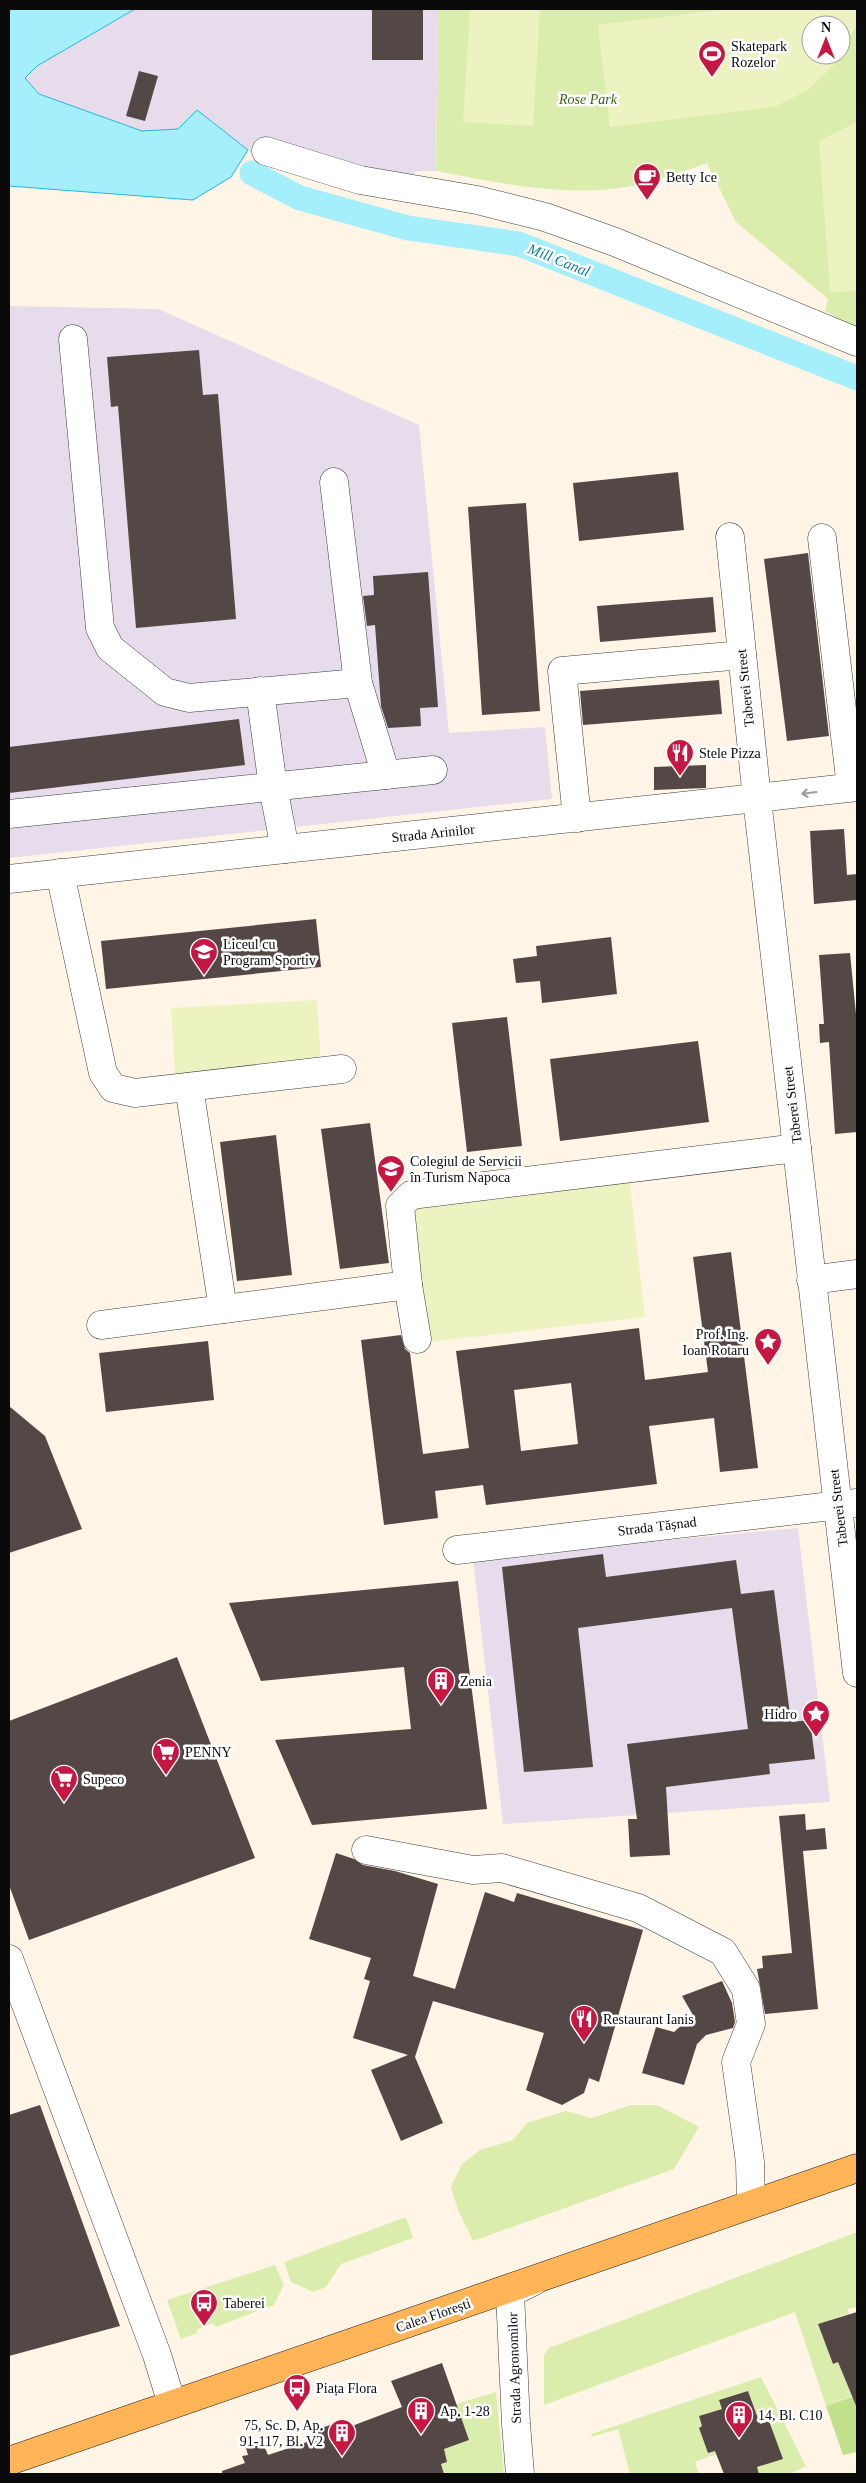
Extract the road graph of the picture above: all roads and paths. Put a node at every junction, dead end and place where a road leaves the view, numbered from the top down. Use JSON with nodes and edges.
{"nodes":[{"id":1,"x":266,"y":151,"type":"dead end"},
{"id":2,"x":73,"y":339,"type":"dead end"},
{"id":3,"x":857,"y":342,"type":"edge"},
{"id":4,"x":334,"y":482,"type":"dead end"},
{"id":5,"x":730,"y":537,"type":"dead end"},
{"id":6,"x":822,"y":538,"type":"dead end"},
{"id":7,"x":742,"y":655,"type":"junction"},
{"id":8,"x":358,"y":683,"type":"junction"},
{"id":9,"x":260,"y":691,"type":"junction"},
{"id":10,"x":433,"y":770,"type":"dead end"},
{"id":11,"x":386,"y":775,"type":"junction"},
{"id":12,"x":273,"y":787,"type":"junction"},
{"id":13,"x":854,"y":787,"type":"edge"},
{"id":14,"x":757,"y":799,"type":"junction"},
{"id":15,"x":9,"y":814,"type":"edge"},
{"id":16,"x":577,"y":818,"type":"junction"},
{"id":17,"x":285,"y":849,"type":"junction"},
{"id":18,"x":60,"y":873,"type":"junction"},
{"id":19,"x":9,"y":879,"type":"edge"},
{"id":20,"x":342,"y":1069,"type":"dead end"},
{"id":21,"x":189,"y":1087,"type":"junction"},
{"id":22,"x":797,"y":1148,"type":"junction"},
{"id":23,"x":857,"y":1274,"type":"edge"},
{"id":24,"x":812,"y":1280,"type":"junction"},
{"id":25,"x":408,"y":1285,"type":"junction"},
{"id":26,"x":223,"y":1309,"type":"junction"},
{"id":27,"x":102,"y":1325,"type":"dead end"},
{"id":28,"x":417,"y":1340,"type":"dead end"},
{"id":29,"x":847,"y":1504,"type":"edge"},
{"id":30,"x":457,"y":1550,"type":"dead end"},
{"id":31,"x":857,"y":1673,"type":"edge"},
{"id":32,"x":366,"y":1850,"type":"dead end"},
{"id":33,"x":9,"y":1959,"type":"edge"},
{"id":34,"x":857,"y":2168,"type":"edge"},
{"id":35,"x":751,"y":2204,"type":"junction"},
{"id":36,"x":538,"y":2279,"type":"junction"},
{"id":37,"x":172,"y":2404,"type":"junction"},
{"id":38,"x":9,"y":2461,"type":"edge"},
{"id":39,"x":520,"y":2474,"type":"edge"}],
"edges":[{"from":1,"to":3,"type":"street"},
{"from":2,"to":9,"type":"street"},
{"from":4,"to":8,"type":"street"},
{"from":5,"to":7,"type":"street","name":"Taberei Street"},
{"from":6,"to":13,"type":"street"},
{"from":7,"to":14,"type":"street","name":"Taberei Street"},
{"from":7,"to":16,"type":"street"},
{"from":8,"to":9,"type":"street"},
{"from":8,"to":11,"type":"street"},
{"from":9,"to":12,"type":"street"},
{"from":10,"to":11,"type":"street"},
{"from":11,"to":12,"type":"street"},
{"from":12,"to":15,"type":"street"},
{"from":12,"to":17,"type":"street"},
{"from":13,"to":14,"type":"street","name":"Strada Arinilor","one_way":true},
{"from":14,"to":16,"type":"street","name":"Strada Arinilor"},
{"from":14,"to":22,"type":"street","name":"Taberei Street"},
{"from":16,"to":17,"type":"street","name":"Strada Arinilor"},
{"from":17,"to":18,"type":"street","name":"Strada Arinilor"},
{"from":18,"to":19,"type":"street","name":"Strada Arinilor"},
{"from":18,"to":21,"type":"street"},
{"from":20,"to":21,"type":"street"},
{"from":21,"to":26,"type":"street"},
{"from":22,"to":24,"type":"street","name":"Taberei Street"},
{"from":22,"to":25,"type":"street"},
{"from":23,"to":24,"type":"street"},
{"from":24,"to":29,"type":"street","name":"Taberei Street"},
{"from":25,"to":26,"type":"street"},
{"from":25,"to":28,"type":"street"},
{"from":26,"to":27,"type":"street"},
{"from":29,"to":30,"type":"street","name":"Strada Tășnad"},
{"from":29,"to":31,"type":"street","name":"Taberei Street"},
{"from":32,"to":35,"type":"street"},
{"from":33,"to":37,"type":"street"},
{"from":34,"to":35,"type":"main road","name":"Calea Florești"},
{"from":35,"to":36,"type":"main road","name":"Calea Florești"},
{"from":36,"to":37,"type":"main road","name":"Calea Florești"},
{"from":36,"to":39,"type":"street","name":"Strada Agronomilor"},
{"from":37,"to":38,"type":"main road","name":"Calea Florești"}]}
